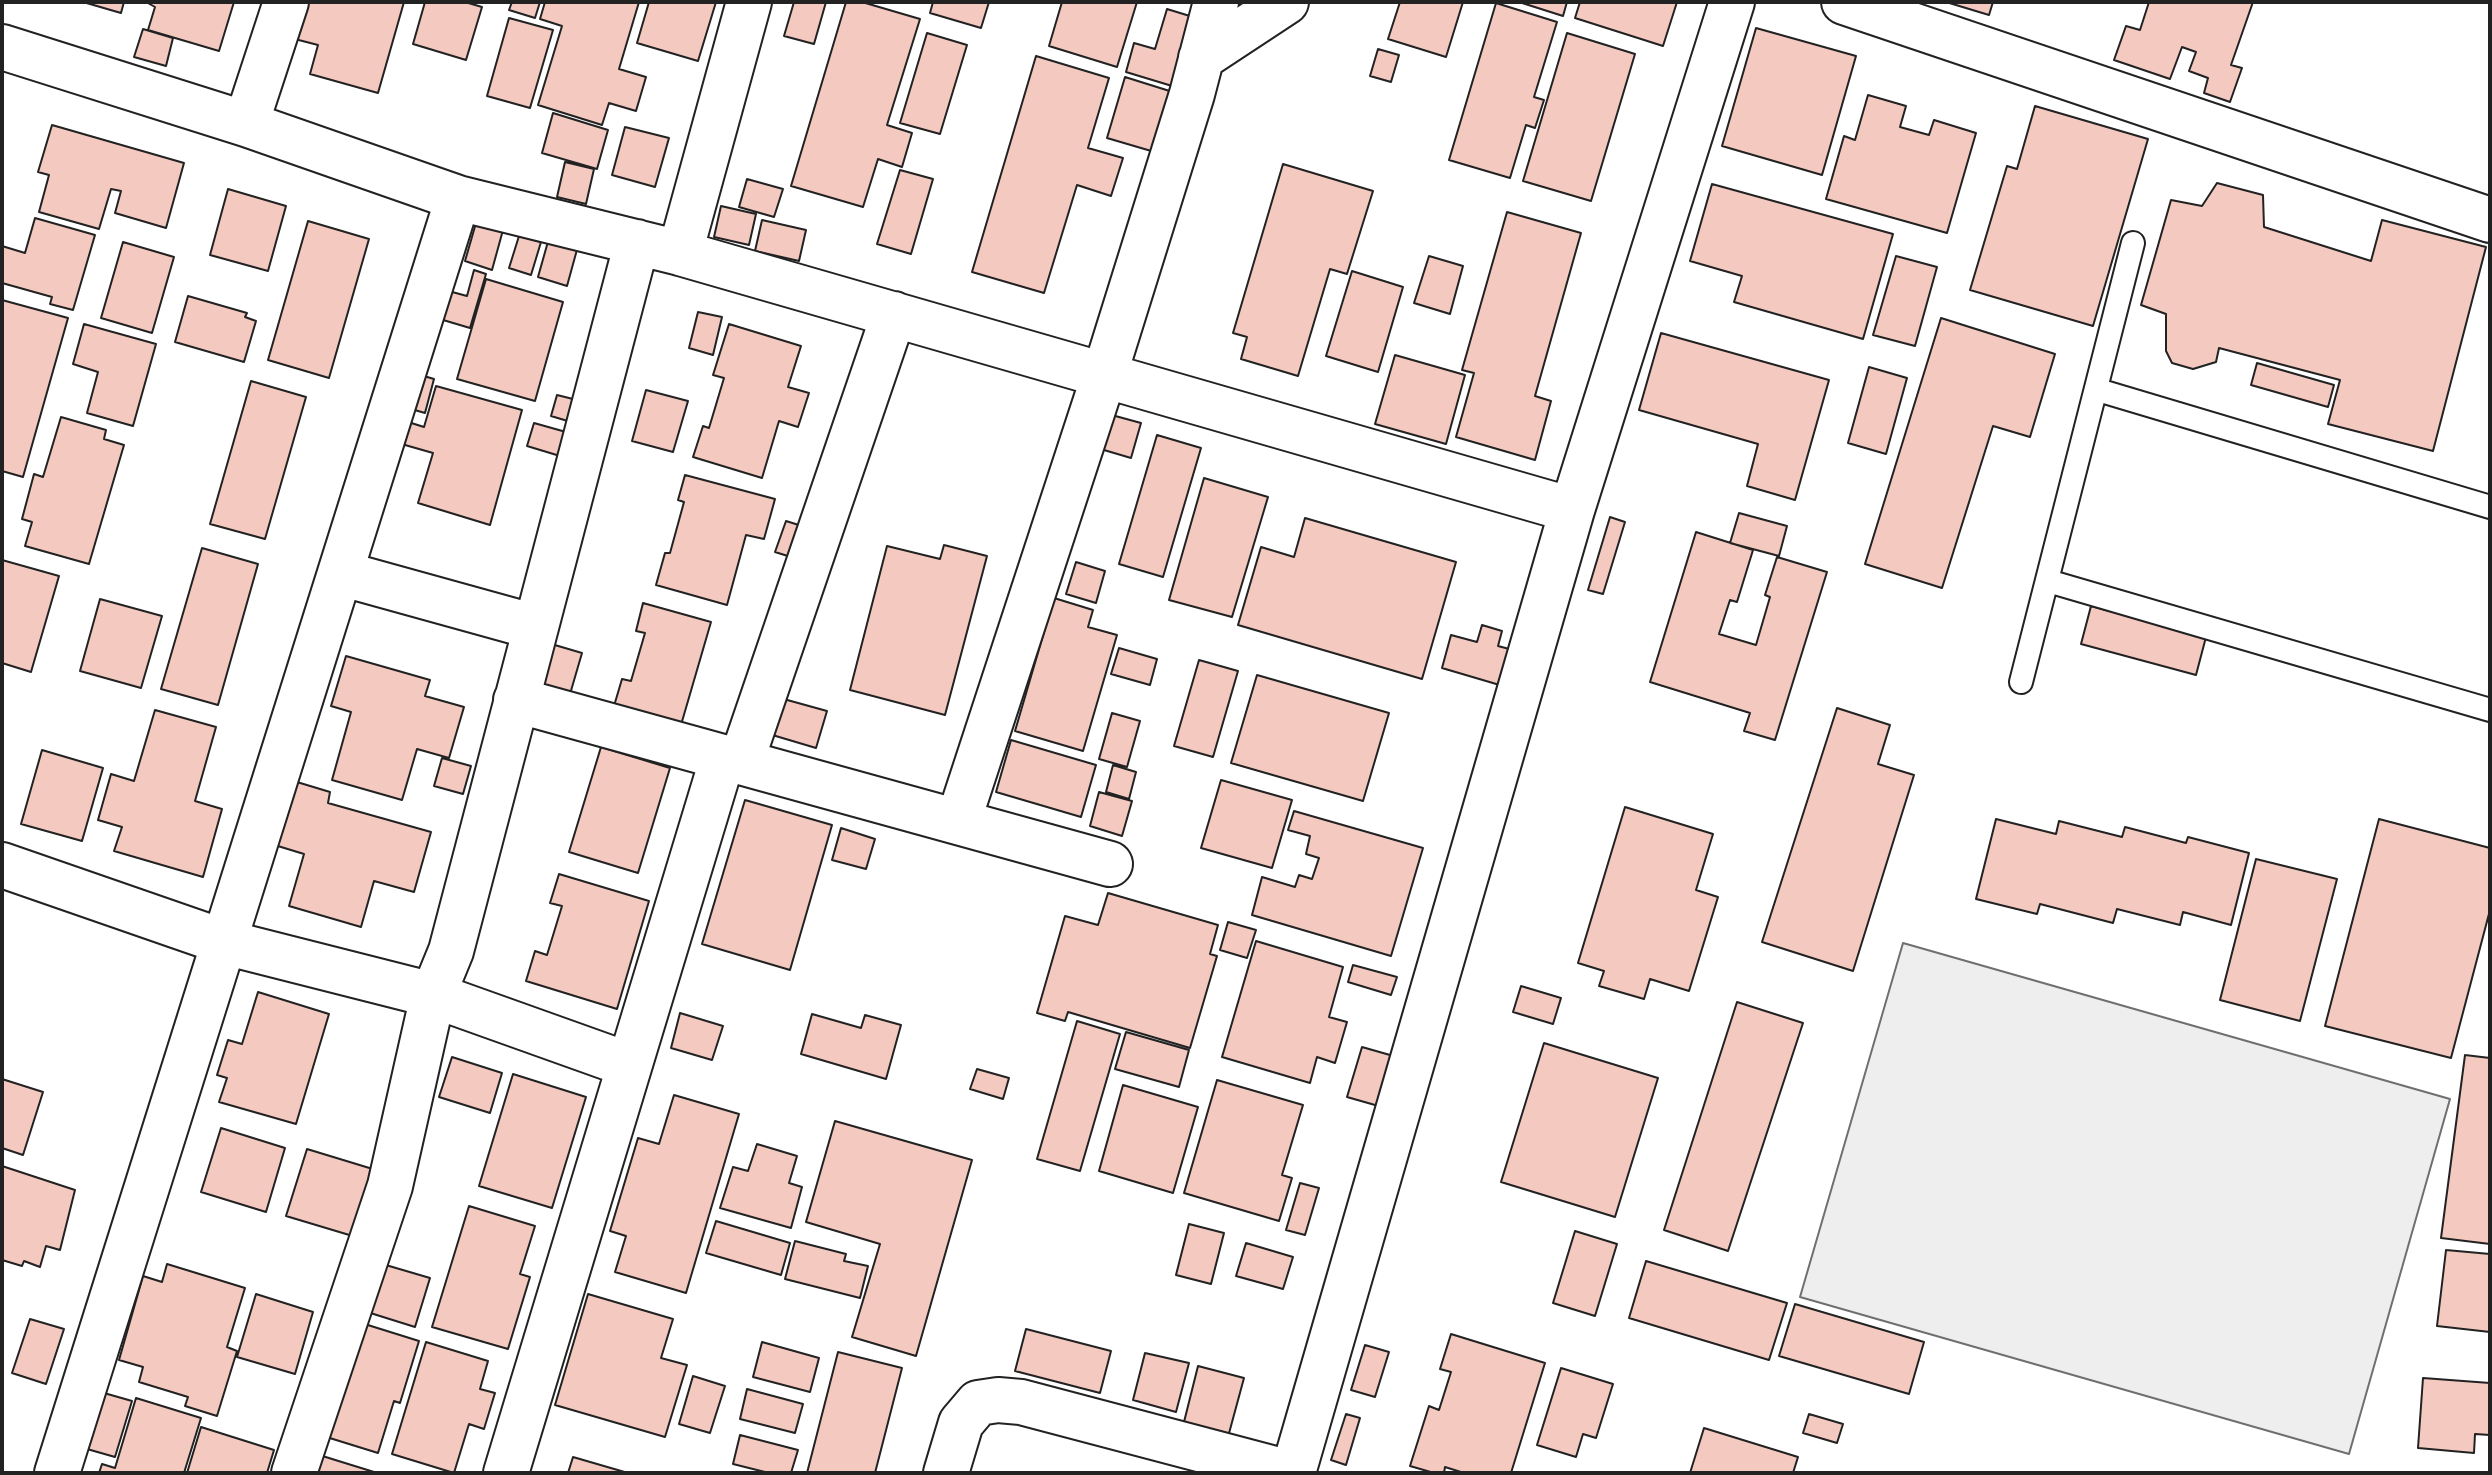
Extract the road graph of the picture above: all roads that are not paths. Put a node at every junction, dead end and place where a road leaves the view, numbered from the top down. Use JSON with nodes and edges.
{"nodes":[{"id":1,"x":286,"y":2,"type":"edge"},
{"id":2,"x":749,"y":2,"type":"edge"},
{"id":3,"x":1216,"y":2,"type":"edge"},
{"id":4,"x":1286,"y":2,"type":"edge"},
{"id":5,"x":1732,"y":2,"type":"edge"},
{"id":6,"x":1844,"y":2,"type":"edge"},
{"id":7,"x":2,"y":47,"type":"edge"},
{"id":8,"x":1201,"y":58,"type":"junction"},
{"id":9,"x":246,"y":124,"type":"junction"},
{"id":10,"x":458,"y":198,"type":"junction"},
{"id":11,"x":2490,"y":220,"type":"edge"},
{"id":12,"x":637,"y":242,"type":"junction"},
{"id":13,"x":2133,"y":243,"type":"dead end"},
{"id":14,"x":680,"y":253,"type":"junction"},
{"id":15,"x":894,"y":314,"type":"junction"},
{"id":16,"x":1105,"y":373,"type":"junction"},
{"id":17,"x":2098,"y":390,"type":"junction"},
{"id":18,"x":2490,"y":507,"type":"edge"},
{"id":19,"x":1572,"y":510,"type":"junction"},
{"id":20,"x":340,"y":573,"type":"junction"},
{"id":21,"x":2048,"y":581,"type":"junction"},
{"id":22,"x":535,"y":627,"type":"junction"},
{"id":23,"x":2021,"y":682,"type":"dead end"},
{"id":24,"x":516,"y":700,"type":"junction"},
{"id":25,"x":2490,"y":710,"type":"edge"},
{"id":26,"x":732,"y":760,"type":"junction"},
{"id":27,"x":958,"y":822,"type":"junction"},
{"id":28,"x":1110,"y":864,"type":"dead end"},
{"id":29,"x":2,"y":865,"type":"edge"},
{"id":30,"x":224,"y":942,"type":"junction"},
{"id":31,"x":433,"y":995,"type":"junction"},
{"id":32,"x":629,"y":1065,"type":"junction"},
{"id":33,"x":57,"y":1473,"type":"edge"},
{"id":34,"x":294,"y":1473,"type":"edge"},
{"id":35,"x":506,"y":1473,"type":"edge"},
{"id":36,"x":946,"y":1473,"type":"edge"},
{"id":37,"x":1292,"y":1473,"type":"edge"}],
"edges":[{"from":1,"to":9,"type":"street"},
{"from":2,"to":14,"type":"street"},
{"from":3,"to":8,"type":"street"},
{"from":4,"to":8,"type":"street"},
{"from":5,"to":19,"type":"street"},
{"from":6,"to":11,"type":"street"},
{"from":7,"to":9,"type":"street"},
{"from":8,"to":16,"type":"street"},
{"from":9,"to":10,"type":"street"},
{"from":10,"to":12,"type":"street"},
{"from":10,"to":20,"type":"street"},
{"from":12,"to":14,"type":"street"},
{"from":12,"to":22,"type":"street"},
{"from":13,"to":17,"type":"lane"},
{"from":14,"to":15,"type":"street"},
{"from":15,"to":16,"type":"street"},
{"from":15,"to":26,"type":"street"},
{"from":16,"to":19,"type":"street"},
{"from":16,"to":27,"type":"street"},
{"from":17,"to":18,"type":"lane"},
{"from":17,"to":21,"type":"lane"},
{"from":19,"to":37,"type":"street"},
{"from":20,"to":22,"type":"street"},
{"from":20,"to":30,"type":"street"},
{"from":21,"to":23,"type":"lane"},
{"from":21,"to":25,"type":"lane"},
{"from":22,"to":24,"type":"street"},
{"from":24,"to":26,"type":"street"},
{"from":24,"to":31,"type":"street"},
{"from":26,"to":27,"type":"street"},
{"from":26,"to":32,"type":"street"},
{"from":27,"to":28,"type":"street"},
{"from":29,"to":30,"type":"street"},
{"from":30,"to":31,"type":"street"},
{"from":30,"to":33,"type":"street"},
{"from":31,"to":32,"type":"street"},
{"from":31,"to":34,"type":"street"},
{"from":32,"to":35,"type":"street"},
{"from":36,"to":37,"type":"street"}]}
